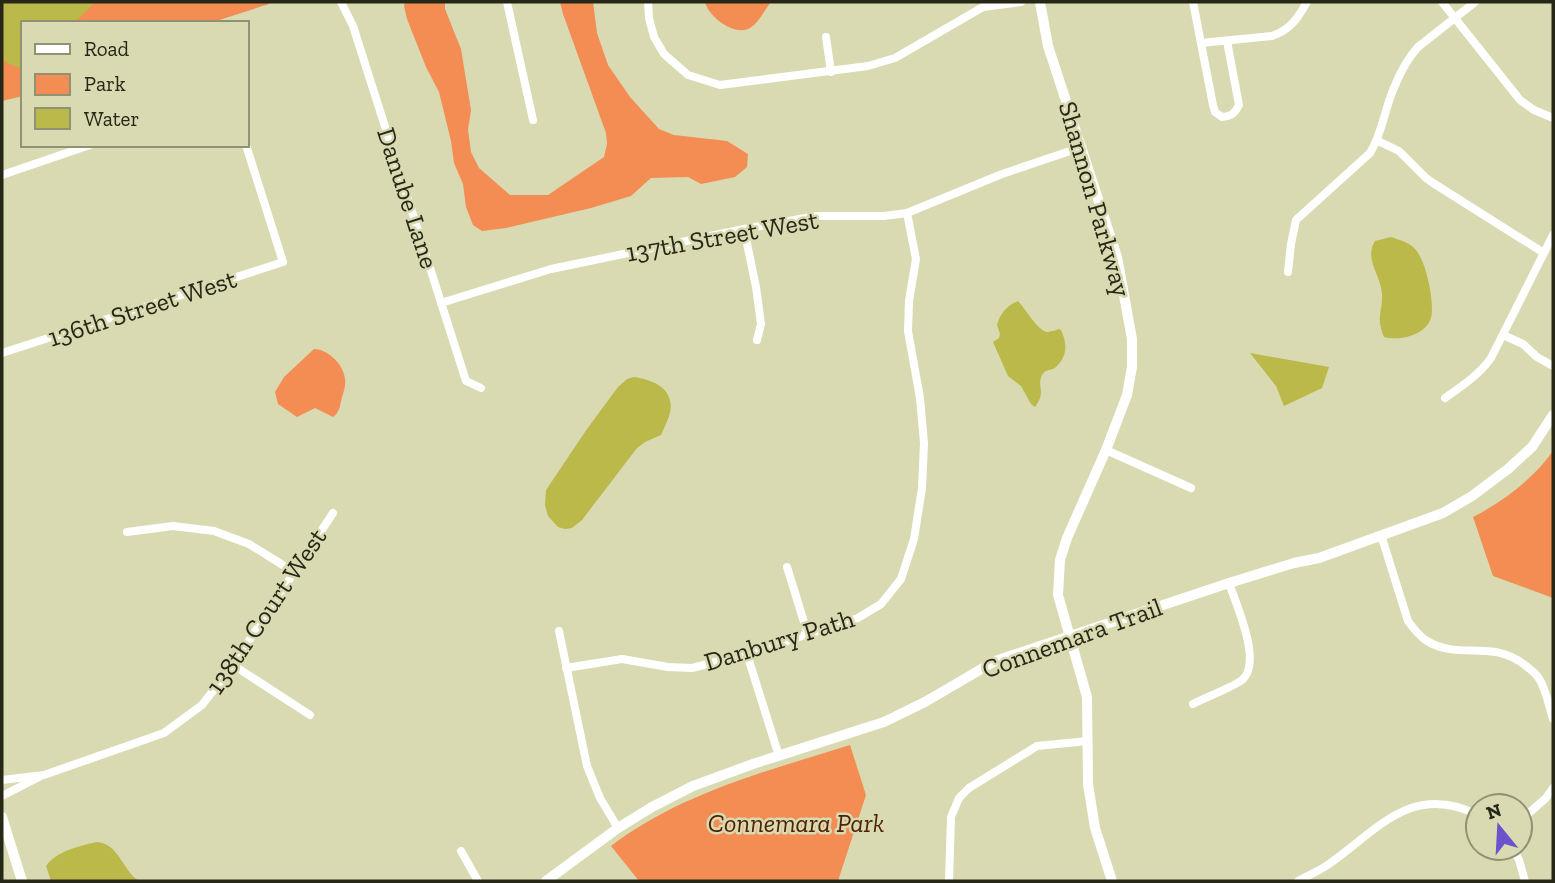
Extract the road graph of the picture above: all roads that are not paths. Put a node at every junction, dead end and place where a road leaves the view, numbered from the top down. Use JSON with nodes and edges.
{"nodes":[{"id":1,"x":341,"y":2,"type":"edge"},
{"id":2,"x":507,"y":2,"type":"edge"},
{"id":3,"x":648,"y":2,"type":"edge"},
{"id":4,"x":1021,"y":2,"type":"edge"},
{"id":5,"x":1040,"y":2,"type":"edge"},
{"id":6,"x":1193,"y":2,"type":"edge"},
{"id":7,"x":1307,"y":2,"type":"edge"},
{"id":8,"x":1442,"y":2,"type":"edge"},
{"id":9,"x":1475,"y":2,"type":"edge"},
{"id":10,"x":1454,"y":18,"type":"junction"},
{"id":11,"x":826,"y":37,"type":"dead end"},
{"id":12,"x":1227,"y":41,"type":"junction"},
{"id":13,"x":1201,"y":43,"type":"junction"},
{"id":14,"x":831,"y":72,"type":"junction"},
{"id":15,"x":1553,"y":118,"type":"edge"},
{"id":16,"x":533,"y":120,"type":"dead end"},
{"id":17,"x":1378,"y":141,"type":"junction"},
{"id":18,"x":84,"y":147,"type":"edge"},
{"id":19,"x":247,"y":147,"type":"edge"},
{"id":20,"x":1082,"y":147,"type":"junction"},
{"id":21,"x":2,"y":175,"type":"edge"},
{"id":22,"x":906,"y":213,"type":"junction"},
{"id":23,"x":744,"y":229,"type":"junction"},
{"id":24,"x":1553,"y":234,"type":"edge"},
{"id":25,"x":1544,"y":253,"type":"junction"},
{"id":26,"x":1288,"y":272,"type":"dead end"},
{"id":27,"x":441,"y":303,"type":"junction"},
{"id":28,"x":1503,"y":334,"type":"junction"},
{"id":29,"x":757,"y":340,"type":"dead end"},
{"id":30,"x":2,"y":353,"type":"edge"},
{"id":31,"x":1553,"y":366,"type":"edge"},
{"id":32,"x":481,"y":388,"type":"dead end"},
{"id":33,"x":1446,"y":398,"type":"dead end"},
{"id":34,"x":1553,"y":415,"type":"edge"},
{"id":35,"x":1106,"y":450,"type":"junction"},
{"id":36,"x":1191,"y":488,"type":"dead end"},
{"id":37,"x":332,"y":513,"type":"dead end"},
{"id":38,"x":127,"y":532,"type":"dead end"},
{"id":39,"x":1381,"y":535,"type":"junction"},
{"id":40,"x":787,"y":567,"type":"dead end"},
{"id":41,"x":294,"y":572,"type":"junction"},
{"id":42,"x":1229,"y":583,"type":"junction"},
{"id":43,"x":559,"y":631,"type":"dead end"},
{"id":44,"x":808,"y":635,"type":"junction"},
{"id":45,"x":1069,"y":635,"type":"junction"},
{"id":46,"x":747,"y":654,"type":"junction"},
{"id":47,"x":233,"y":665,"type":"junction"},
{"id":48,"x":566,"y":668,"type":"junction"},
{"id":49,"x":1193,"y":704,"type":"dead end"},
{"id":50,"x":310,"y":715,"type":"dead end"},
{"id":51,"x":1553,"y":719,"type":"edge"},
{"id":52,"x":1088,"y":741,"type":"junction"},
{"id":53,"x":779,"y":756,"type":"junction"},
{"id":54,"x":44,"y":775,"type":"junction"},
{"id":55,"x":2,"y":780,"type":"edge"},
{"id":56,"x":1553,"y":788,"type":"edge"},
{"id":57,"x":2,"y":796,"type":"edge"},
{"id":58,"x":1534,"y":808,"type":"edge"},
{"id":59,"x":1464,"y":809,"type":"edge"},
{"id":60,"x":2,"y":817,"type":"edge"},
{"id":61,"x":618,"y":828,"type":"junction"},
{"id":62,"x":461,"y":851,"type":"dead end"},
{"id":63,"x":1520,"y":862,"type":"edge"},
{"id":64,"x":22,"y":881,"type":"edge"},
{"id":65,"x":478,"y":881,"type":"edge"},
{"id":66,"x":546,"y":881,"type":"edge"},
{"id":67,"x":949,"y":881,"type":"edge"},
{"id":68,"x":1112,"y":881,"type":"edge"},
{"id":69,"x":1298,"y":881,"type":"edge"},
{"id":70,"x":1525,"y":881,"type":"edge"}],
"edges":[{"from":1,"to":27,"type":"street","name":"Danube Lane"},
{"from":2,"to":16,"type":"street"},
{"from":3,"to":14,"type":"street"},
{"from":4,"to":14,"type":"street"},
{"from":5,"to":20,"type":"street","name":"Shannon Parkway"},
{"from":6,"to":13,"type":"street"},
{"from":7,"to":12,"type":"street"},
{"from":8,"to":10,"type":"street"},
{"from":9,"to":10,"type":"street"},
{"from":10,"to":15,"type":"street"},
{"from":10,"to":17,"type":"street"},
{"from":11,"to":14,"type":"street"},
{"from":12,"to":13,"type":"street"},
{"from":12,"to":13,"type":"street"},
{"from":17,"to":25,"type":"street"},
{"from":17,"to":26,"type":"street"},
{"from":18,"to":21,"type":"street"},
{"from":19,"to":30,"type":"street","name":"136th Street West"},
{"from":20,"to":22,"type":"street","name":"137th Street West"},
{"from":20,"to":35,"type":"street","name":"Shannon Parkway"},
{"from":22,"to":23,"type":"street","name":"137th Street West"},
{"from":22,"to":44,"type":"street","name":"Danbury Path"},
{"from":23,"to":27,"type":"street","name":"137th Street West"},
{"from":23,"to":29,"type":"street"},
{"from":24,"to":25,"type":"street"},
{"from":25,"to":28,"type":"street"},
{"from":27,"to":32,"type":"street","name":"Danube Lane"},
{"from":28,"to":31,"type":"street"},
{"from":28,"to":33,"type":"street"},
{"from":34,"to":39,"type":"street","name":"Connemara Trail"},
{"from":35,"to":36,"type":"street"},
{"from":35,"to":45,"type":"street","name":"Shannon Parkway"},
{"from":37,"to":41,"type":"street","name":"138th Court West"},
{"from":38,"to":41,"type":"street"},
{"from":39,"to":42,"type":"street","name":"Connemara Trail"},
{"from":39,"to":51,"type":"street"},
{"from":40,"to":44,"type":"street"},
{"from":41,"to":47,"type":"street","name":"138th Court West"},
{"from":42,"to":45,"type":"street","name":"Connemara Trail"},
{"from":42,"to":49,"type":"street"},
{"from":43,"to":48,"type":"street"},
{"from":44,"to":46,"type":"street","name":"Danbury Path"},
{"from":45,"to":52,"type":"street","name":"Shannon Parkway"},
{"from":45,"to":53,"type":"street","name":"Connemara Trail"},
{"from":46,"to":48,"type":"street","name":"Danbury Path"},
{"from":46,"to":53,"type":"street"},
{"from":47,"to":50,"type":"street"},
{"from":47,"to":54,"type":"street","name":"138th Court West"},
{"from":48,"to":61,"type":"street"},
{"from":52,"to":67,"type":"street"},
{"from":52,"to":68,"type":"street","name":"Shannon Parkway"},
{"from":53,"to":61,"type":"street","name":"Connemara Trail"},
{"from":54,"to":55,"type":"street","name":"138th Court West"},
{"from":54,"to":57,"type":"street","name":"138th Court West"},
{"from":56,"to":58,"type":"street"},
{"from":59,"to":69,"type":"street"},
{"from":60,"to":64,"type":"street"},
{"from":61,"to":66,"type":"street","name":"Connemara Trail"},
{"from":62,"to":65,"type":"street"},
{"from":63,"to":70,"type":"street"}]}
